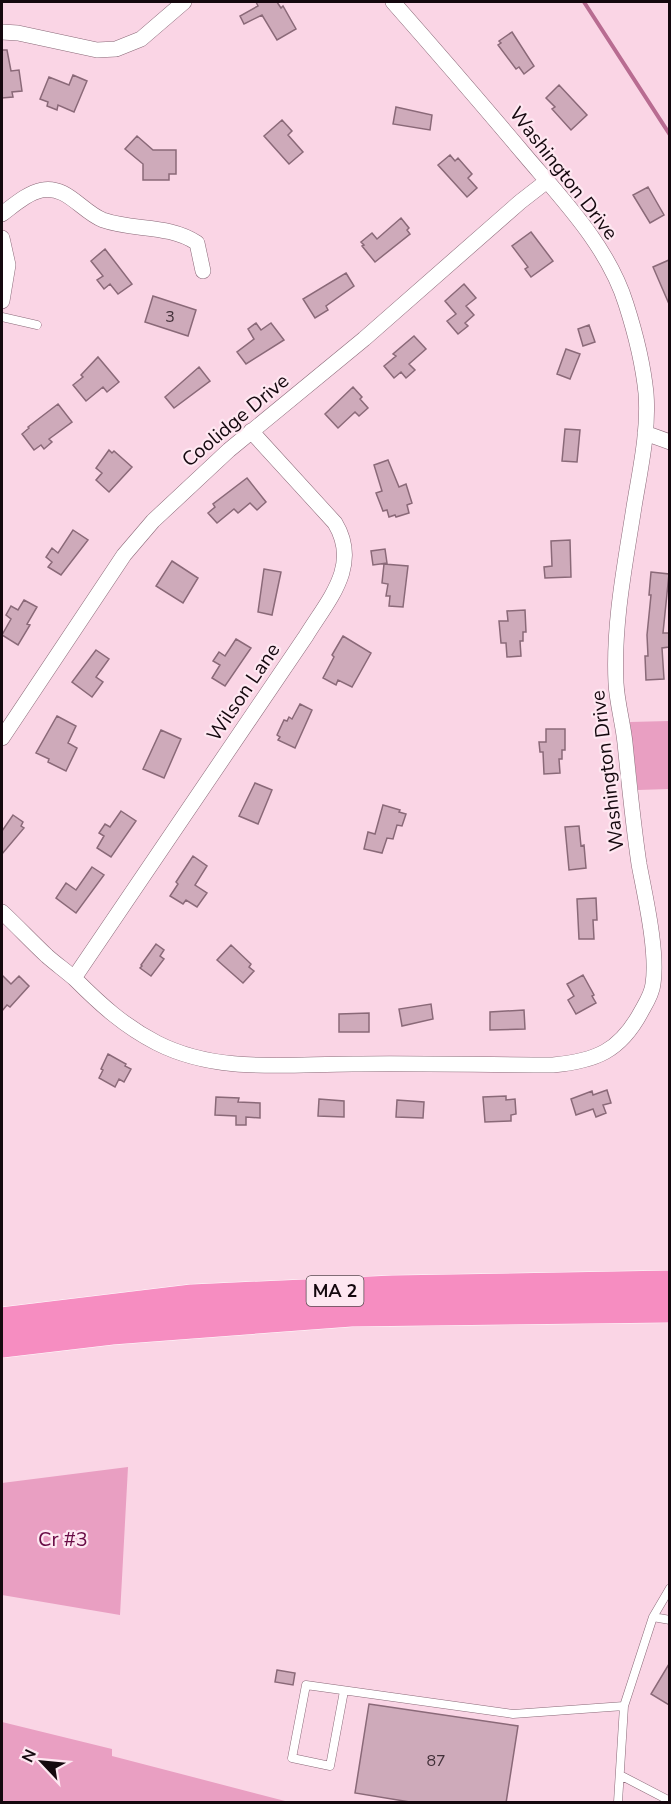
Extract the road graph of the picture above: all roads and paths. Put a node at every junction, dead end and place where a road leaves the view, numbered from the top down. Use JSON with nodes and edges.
{"nodes":[{"id":1,"x":184,"y":2,"type":"edge"},
{"id":2,"x":393,"y":2,"type":"edge"},
{"id":3,"x":2,"y":32,"type":"edge"},
{"id":4,"x":547,"y":181,"type":"junction"},
{"id":5,"x":2,"y":214,"type":"edge"},
{"id":6,"x":2,"y":238,"type":"edge"},
{"id":7,"x":203,"y":271,"type":"dead end"},
{"id":8,"x":2,"y":301,"type":"edge"},
{"id":9,"x":2,"y":317,"type":"edge"},
{"id":10,"x":37,"y":325,"type":"dead end"},
{"id":11,"x":251,"y":432,"type":"junction"},
{"id":12,"x":645,"y":433,"type":"junction"},
{"id":13,"x":669,"y":442,"type":"edge"},
{"id":14,"x":2,"y":738,"type":"edge"},
{"id":15,"x":2,"y":912,"type":"edge"},
{"id":16,"x":74,"y":978,"type":"junction"},
{"id":17,"x":669,"y":1284,"type":"edge"},
{"id":18,"x":669,"y":1309,"type":"edge"},
{"id":19,"x":2,"y":1321,"type":"edge"},
{"id":20,"x":2,"y":1344,"type":"edge"},
{"id":21,"x":669,"y":1588,"type":"edge"},
{"id":22,"x":652,"y":1617,"type":"junction"},
{"id":23,"x":669,"y":1620,"type":"edge"},
{"id":24,"x":344,"y":1691,"type":"junction"},
{"id":25,"x":624,"y":1706,"type":"junction"},
{"id":26,"x":620,"y":1775,"type":"junction"},
{"id":27,"x":669,"y":1801,"type":"edge"},
{"id":28,"x":618,"y":1803,"type":"edge"}],
"edges":[{"from":1,"to":3,"type":"street"},
{"from":2,"to":4,"type":"street","name":"Washington Drive"},
{"from":4,"to":11,"type":"street","name":"Coolidge Drive"},
{"from":4,"to":12,"type":"street","name":"Washington Drive"},
{"from":5,"to":7,"type":"street"},
{"from":6,"to":8,"type":"street"},
{"from":9,"to":10,"type":"lane"},
{"from":11,"to":14,"type":"street","name":"Coolidge Drive"},
{"from":11,"to":16,"type":"street","name":"Wilson Lane"},
{"from":12,"to":13,"type":"street"},
{"from":12,"to":16,"type":"street","name":"Washington Drive"},
{"from":15,"to":16,"type":"street","name":"Washington Drive"},
{"from":17,"to":19,"type":"highway","number":"MA 2"},
{"from":18,"to":20,"type":"highway","number":"MA 2"},
{"from":21,"to":22,"type":"lane"},
{"from":22,"to":23,"type":"lane"},
{"from":22,"to":25,"type":"lane"},
{"from":24,"to":24,"type":"lane"},
{"from":24,"to":25,"type":"lane"},
{"from":25,"to":26,"type":"lane"},
{"from":26,"to":27,"type":"lane"},
{"from":26,"to":28,"type":"lane"}]}
